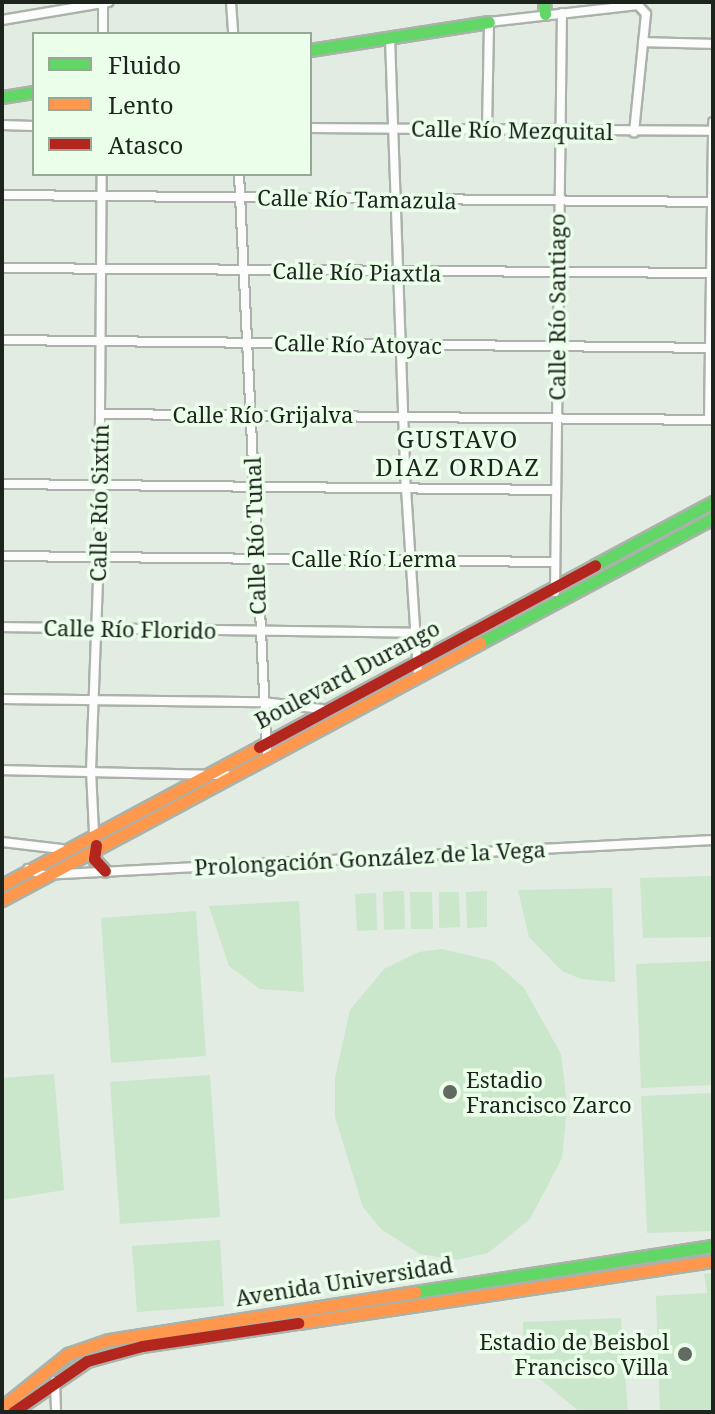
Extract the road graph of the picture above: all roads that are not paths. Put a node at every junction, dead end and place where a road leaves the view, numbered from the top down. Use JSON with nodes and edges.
{"nodes":[{"id":1,"x":105,"y":2,"type":"edge"},
{"id":2,"x":231,"y":2,"type":"edge"},
{"id":3,"x":545,"y":8,"type":"edge"},
{"id":4,"x":562,"y":13,"type":"junction"},
{"id":5,"x":2,"y":20,"type":"edge"},
{"id":6,"x":489,"y":22,"type":"junction"},
{"id":7,"x":103,"y":32,"type":"edge"},
{"id":8,"x":233,"y":32,"type":"edge"},
{"id":9,"x":390,"y":38,"type":"junction"},
{"id":10,"x":643,"y":42,"type":"junction"},
{"id":11,"x":713,"y":44,"type":"edge"},
{"id":12,"x":312,"y":50,"type":"edge"},
{"id":13,"x":32,"y":92,"type":"edge"},
{"id":14,"x":2,"y":97,"type":"edge"},
{"id":15,"x":713,"y":122,"type":"edge"},
{"id":16,"x":2,"y":125,"type":"edge"},
{"id":17,"x":32,"y":126,"type":"edge"},
{"id":18,"x":312,"y":128,"type":"edge"},
{"id":19,"x":393,"y":128,"type":"junction"},
{"id":20,"x":487,"y":129,"type":"junction"},
{"id":21,"x":559,"y":131,"type":"junction"},
{"id":22,"x":713,"y":131,"type":"edge"},
{"id":23,"x":634,"y":132,"type":"junction"},
{"id":24,"x":102,"y":176,"type":"edge"},
{"id":25,"x":239,"y":176,"type":"edge"},
{"id":26,"x":2,"y":195,"type":"edge"},
{"id":27,"x":102,"y":197,"type":"junction"},
{"id":28,"x":240,"y":197,"type":"junction"},
{"id":29,"x":397,"y":201,"type":"junction"},
{"id":30,"x":557,"y":201,"type":"junction"},
{"id":31,"x":712,"y":202,"type":"edge"},
{"id":32,"x":2,"y":268,"type":"edge"},
{"id":33,"x":101,"y":269,"type":"junction"},
{"id":34,"x":242,"y":270,"type":"junction"},
{"id":35,"x":711,"y":273,"type":"edge"},
{"id":36,"x":400,"y":274,"type":"junction"},
{"id":37,"x":555,"y":274,"type":"junction"},
{"id":38,"x":2,"y":340,"type":"edge"},
{"id":39,"x":102,"y":342,"type":"junction"},
{"id":40,"x":247,"y":342,"type":"junction"},
{"id":41,"x":402,"y":345,"type":"junction"},
{"id":42,"x":556,"y":347,"type":"junction"},
{"id":43,"x":711,"y":348,"type":"edge"},
{"id":44,"x":101,"y":414,"type":"junction"},
{"id":45,"x":404,"y":414,"type":"junction"},
{"id":46,"x":251,"y":415,"type":"junction"},
{"id":47,"x":556,"y":417,"type":"junction"},
{"id":48,"x":711,"y":420,"type":"edge"},
{"id":49,"x":2,"y":484,"type":"edge"},
{"id":50,"x":100,"y":486,"type":"junction"},
{"id":51,"x":255,"y":488,"type":"junction"},
{"id":52,"x":406,"y":488,"type":"junction"},
{"id":53,"x":555,"y":490,"type":"junction"},
{"id":54,"x":713,"y":502,"type":"edge"},
{"id":55,"x":713,"y":518,"type":"edge"},
{"id":56,"x":2,"y":556,"type":"edge"},
{"id":57,"x":99,"y":557,"type":"junction"},
{"id":58,"x":257,"y":559,"type":"junction"},
{"id":59,"x":409,"y":559,"type":"junction"},
{"id":60,"x":554,"y":562,"type":"junction"},
{"id":61,"x":554,"y":586,"type":"junction"},
{"id":62,"x":555,"y":601,"type":"junction"},
{"id":63,"x":2,"y":627,"type":"edge"},
{"id":64,"x":96,"y":629,"type":"junction"},
{"id":65,"x":258,"y":630,"type":"junction"},
{"id":66,"x":414,"y":633,"type":"junction"},
{"id":67,"x":416,"y":659,"type":"junction"},
{"id":68,"x":418,"y":675,"type":"junction"},
{"id":69,"x":2,"y":699,"type":"edge"},
{"id":70,"x":94,"y":700,"type":"junction"},
{"id":71,"x":263,"y":702,"type":"junction"},
{"id":72,"x":322,"y":709,"type":"junction"},
{"id":73,"x":266,"y":740,"type":"junction"},
{"id":74,"x":267,"y":754,"type":"junction"},
{"id":75,"x":2,"y":770,"type":"edge"},
{"id":76,"x":91,"y":771,"type":"junction"},
{"id":77,"x":202,"y":773,"type":"junction"},
{"id":78,"x":227,"y":775,"type":"junction"},
{"id":79,"x":94,"y":832,"type":"junction"},
{"id":80,"x":713,"y":840,"type":"edge"},
{"id":81,"x":2,"y":842,"type":"edge"},
{"id":82,"x":96,"y":845,"type":"junction"},
{"id":83,"x":62,"y":849,"type":"junction"},
{"id":84,"x":28,"y":869,"type":"junction"},
{"id":85,"x":105,"y":871,"type":"junction"},
{"id":86,"x":43,"y":875,"type":"junction"},
{"id":87,"x":2,"y":885,"type":"edge"},
{"id":88,"x":2,"y":900,"type":"edge"},
{"id":89,"x":713,"y":1246,"type":"edge"},
{"id":90,"x":713,"y":1261,"type":"edge"},
{"id":91,"x":508,"y":1276,"type":"junction"},
{"id":92,"x":509,"y":1290,"type":"junction"},
{"id":93,"x":55,"y":1381,"type":"junction"},
{"id":94,"x":2,"y":1407,"type":"edge"},
{"id":95,"x":13,"y":1412,"type":"edge"},
{"id":96,"x":56,"y":1412,"type":"edge"}],
"edges":[{"from":1,"to":5,"type":"street"},
{"from":1,"to":7,"type":"street"},
{"from":2,"to":8,"type":"street"},
{"from":3,"to":4,"type":"street"},
{"from":3,"to":6,"type":"street"},
{"from":4,"to":10,"type":"street"},
{"from":4,"to":21,"type":"street","name":"Calle Río Santiago"},
{"from":6,"to":9,"type":"street"},
{"from":6,"to":20,"type":"street"},
{"from":9,"to":12,"type":"street"},
{"from":9,"to":19,"type":"street"},
{"from":10,"to":11,"type":"street"},
{"from":10,"to":23,"type":"street"},
{"from":13,"to":14,"type":"street"},
{"from":15,"to":22,"type":"street"},
{"from":16,"to":17,"type":"street"},
{"from":18,"to":19,"type":"street","name":"Calle Río Mezquital"},
{"from":19,"to":20,"type":"street","name":"Calle Río Mezquital"},
{"from":19,"to":29,"type":"street"},
{"from":20,"to":21,"type":"street","name":"Calle Río Mezquital"},
{"from":21,"to":23,"type":"street","name":"Calle Río Mezquital"},
{"from":21,"to":30,"type":"street","name":"Calle Río Santiago"},
{"from":22,"to":23,"type":"street","name":"Calle Río Mezquital"},
{"from":22,"to":31,"type":"street"},
{"from":24,"to":27,"type":"street","name":"Calle Río Sixtín"},
{"from":25,"to":28,"type":"street","name":"Calle Río Tunal"},
{"from":26,"to":27,"type":"street","name":"Calle Río Tamazula"},
{"from":27,"to":28,"type":"street","name":"Calle Río Tamazula"},
{"from":27,"to":33,"type":"street","name":"Calle Río Sixtín"},
{"from":28,"to":29,"type":"street","name":"Calle Río Tamazula"},
{"from":28,"to":34,"type":"street","name":"Calle Río Tunal"},
{"from":29,"to":30,"type":"street","name":"Calle Río Tamazula"},
{"from":29,"to":36,"type":"street"},
{"from":30,"to":31,"type":"street","name":"Calle Río Tamazula"},
{"from":30,"to":37,"type":"street","name":"Calle Río Santiago"},
{"from":31,"to":35,"type":"street"},
{"from":32,"to":33,"type":"street","name":"Calle Río Piaxtla"},
{"from":33,"to":34,"type":"street","name":"Calle Río Piaxtla"},
{"from":33,"to":39,"type":"street","name":"Calle Río Sixtín"},
{"from":34,"to":36,"type":"street","name":"Calle Río Piaxtla"},
{"from":34,"to":40,"type":"street","name":"Calle Río Tunal"},
{"from":35,"to":37,"type":"street","name":"Calle Río Piaxtla"},
{"from":35,"to":43,"type":"street"},
{"from":36,"to":37,"type":"street","name":"Calle Río Piaxtla"},
{"from":36,"to":41,"type":"street"},
{"from":37,"to":42,"type":"street","name":"Calle Río Santiago"},
{"from":38,"to":39,"type":"street","name":"Calle Río Atoyac"},
{"from":39,"to":40,"type":"street","name":"Calle Río Atoyac"},
{"from":39,"to":44,"type":"street","name":"Calle Río Sixtín"},
{"from":40,"to":41,"type":"street","name":"Calle Río Atoyac"},
{"from":40,"to":46,"type":"street","name":"Calle Río Tunal"},
{"from":41,"to":42,"type":"street","name":"Calle Río Atoyac"},
{"from":41,"to":45,"type":"street"},
{"from":42,"to":43,"type":"street","name":"Calle Río Atoyac"},
{"from":42,"to":47,"type":"street","name":"Calle Río Santiago"},
{"from":43,"to":48,"type":"street"},
{"from":44,"to":46,"type":"street","name":"Calle Río Grijalva"},
{"from":44,"to":50,"type":"street","name":"Calle Río Sixtín"},
{"from":45,"to":46,"type":"street","name":"Calle Río Grijalva"},
{"from":45,"to":47,"type":"street","name":"Calle Río Grijalva"},
{"from":45,"to":52,"type":"street"},
{"from":46,"to":51,"type":"street","name":"Calle Río Tunal"},
{"from":47,"to":48,"type":"street","name":"Calle Río Grijalva"},
{"from":47,"to":53,"type":"street","name":"Calle Río Santiago"},
{"from":49,"to":50,"type":"street"},
{"from":50,"to":51,"type":"street"},
{"from":50,"to":57,"type":"street","name":"Calle Río Sixtín"},
{"from":51,"to":52,"type":"street"},
{"from":51,"to":58,"type":"street","name":"Calle Río Tunal"},
{"from":52,"to":53,"type":"street"},
{"from":52,"to":59,"type":"street"},
{"from":53,"to":60,"type":"street","name":"Calle Río Santiago"},
{"from":54,"to":61,"type":"street","name":"Boulevard Durango"},
{"from":55,"to":62,"type":"street","name":"Boulevard Durango"},
{"from":56,"to":57,"type":"street","name":"Calle Río Lerma"},
{"from":57,"to":58,"type":"street","name":"Calle Río Lerma"},
{"from":57,"to":64,"type":"street","name":"Calle Río Sixtín"},
{"from":58,"to":59,"type":"street","name":"Calle Río Lerma"},
{"from":58,"to":65,"type":"street","name":"Calle Río Tunal"},
{"from":59,"to":60,"type":"street","name":"Calle Río Lerma"},
{"from":59,"to":66,"type":"street"},
{"from":60,"to":61,"type":"street","name":"Calle Río Santiago"},
{"from":61,"to":62,"type":"street","name":"Calle Río Santiago"},
{"from":61,"to":67,"type":"street","name":"Boulevard Durango"},
{"from":62,"to":68,"type":"street","name":"Boulevard Durango"},
{"from":63,"to":64,"type":"street","name":"Calle Río Florido"},
{"from":64,"to":65,"type":"street","name":"Calle Río Florido"},
{"from":64,"to":70,"type":"street","name":"Calle Río Sixtín"},
{"from":65,"to":66,"type":"street","name":"Calle Río Florido"},
{"from":65,"to":71,"type":"street","name":"Calle Río Tunal"},
{"from":66,"to":67,"type":"street"},
{"from":67,"to":68,"type":"street"},
{"from":67,"to":72,"type":"street","name":"Boulevard Durango"},
{"from":68,"to":74,"type":"street","name":"Boulevard Durango"},
{"from":69,"to":70,"type":"street"},
{"from":70,"to":71,"type":"street"},
{"from":70,"to":76,"type":"street","name":"Calle Río Sixtín"},
{"from":71,"to":72,"type":"street"},
{"from":71,"to":73,"type":"street","name":"Calle Río Tunal"},
{"from":72,"to":73,"type":"street","name":"Boulevard Durango"},
{"from":73,"to":74,"type":"street","name":"Calle Río Tunal"},
{"from":73,"to":77,"type":"street","name":"Boulevard Durango"},
{"from":74,"to":78,"type":"street","name":"Boulevard Durango"},
{"from":75,"to":76,"type":"street"},
{"from":76,"to":77,"type":"street"},
{"from":76,"to":79,"type":"street","name":"Calle Río Sixtín"},
{"from":77,"to":78,"type":"street"},
{"from":77,"to":79,"type":"street","name":"Boulevard Durango"},
{"from":78,"to":82,"type":"street","name":"Boulevard Durango"},
{"from":79,"to":83,"type":"street","name":"Boulevard Durango"},
{"from":80,"to":85,"type":"street","name":"Prolongación González de la Vega"},
{"from":81,"to":83,"type":"street"},
{"from":82,"to":85,"type":"street"},
{"from":82,"to":86,"type":"street","name":"Boulevard Durango"},
{"from":83,"to":84,"type":"street","name":"Boulevard Durango"},
{"from":84,"to":86,"type":"street","name":"Prolongación González de la Vega"},
{"from":84,"to":87,"type":"street","name":"Boulevard Durango"},
{"from":85,"to":86,"type":"street","name":"Prolongación González de la Vega"},
{"from":86,"to":88,"type":"street","name":"Boulevard Durango"},
{"from":89,"to":91,"type":"street","name":"Avenida Universidad"},
{"from":90,"to":92,"type":"street","name":"Avenida Universidad"},
{"from":91,"to":92,"type":"street"},
{"from":91,"to":94,"type":"street","name":"Avenida Universidad"},
{"from":92,"to":93,"type":"street","name":"Avenida Universidad"},
{"from":93,"to":95,"type":"street","name":"Avenida Universidad"},
{"from":93,"to":96,"type":"street"}]}
